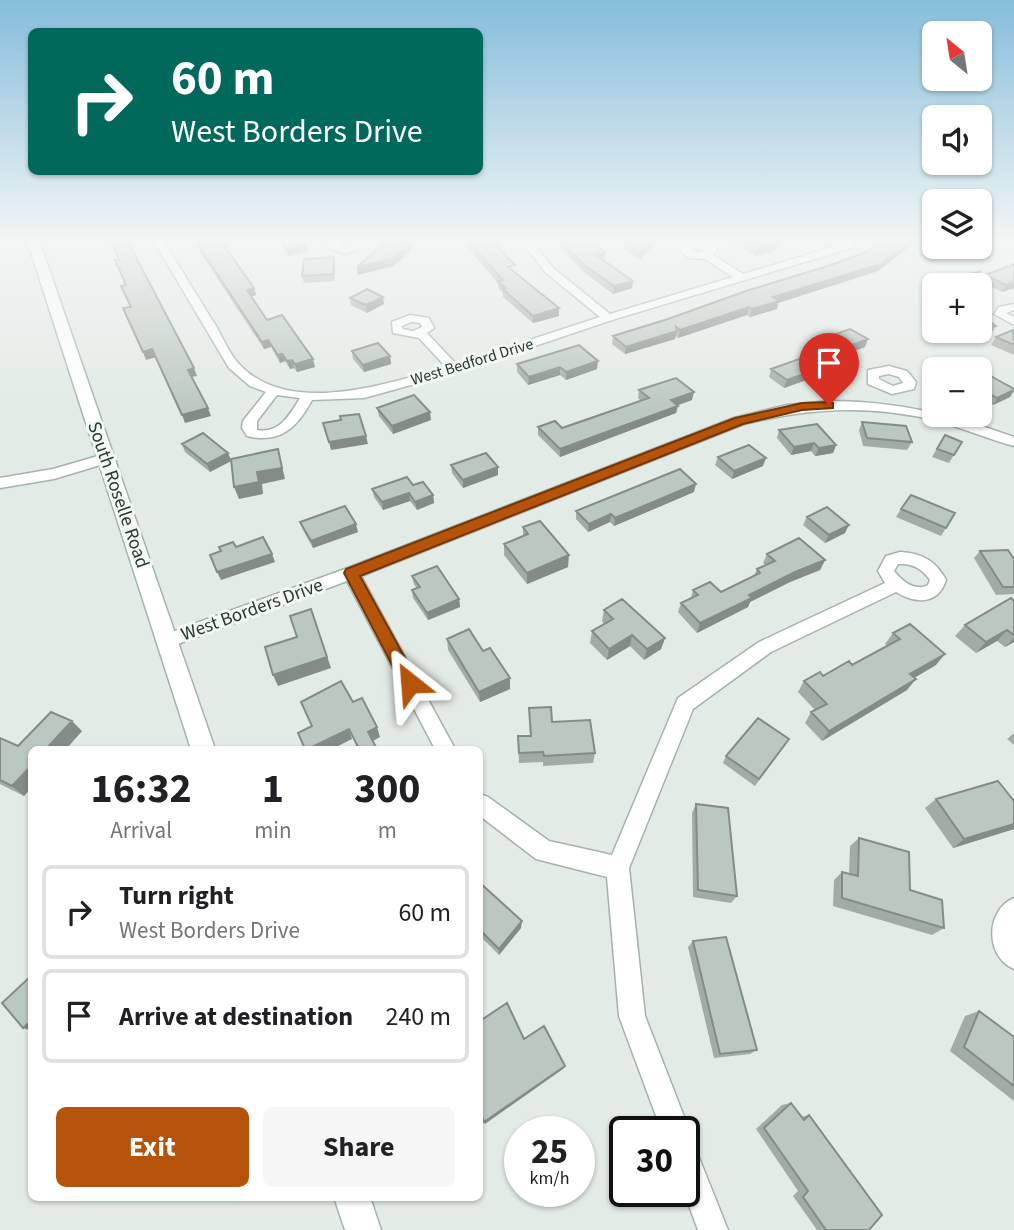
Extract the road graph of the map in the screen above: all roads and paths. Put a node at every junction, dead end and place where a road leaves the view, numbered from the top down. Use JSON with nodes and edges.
{"nodes":[{"id":1,"x":52,"y":297,"type":"edge"},
{"id":2,"x":194,"y":297,"type":"edge"},
{"id":3,"x":583,"y":297,"type":"edge"},
{"id":4,"x":679,"y":297,"type":"edge"},
{"id":5,"x":1014,"y":307,"type":"edge"},
{"id":6,"x":608,"y":318,"type":"junction"},
{"id":7,"x":1014,"y":322,"type":"edge"},
{"id":8,"x":421,"y":333,"type":"dead end"},
{"id":9,"x":454,"y":369,"type":"junction"},
{"id":10,"x":892,"y":390,"type":"dead end"},
{"id":11,"x":281,"y":392,"type":"junction"},
{"id":12,"x":308,"y":395,"type":"junction"},
{"id":13,"x":897,"y":410,"type":"junction"},
{"id":14,"x":1014,"y":442,"type":"edge"},
{"id":15,"x":105,"y":459,"type":"junction"},
{"id":16,"x":0,"y":483,"type":"edge"},
{"id":17,"x":351,"y":573,"type":"junction"},
{"id":18,"x":895,"y":585,"type":"dead end"},
{"id":19,"x":167,"y":641,"type":"junction"},
{"id":20,"x":202,"y":746,"type":"edge"},
{"id":21,"x":443,"y":746,"type":"edge"},
{"id":22,"x":483,"y":806,"type":"edge"},
{"id":23,"x":618,"y":868,"type":"junction"},
{"id":24,"x":1014,"y":910,"type":"edge"},
{"id":25,"x":1014,"y":957,"type":"edge"},
{"id":26,"x":670,"y":1116,"type":"edge"},
{"id":27,"x":700,"y":1196,"type":"edge"},
{"id":28,"x":353,"y":1201,"type":"edge"},
{"id":29,"x":363,"y":1230,"type":"edge"},
{"id":30,"x":713,"y":1230,"type":"edge"}],
"edges":[{"from":1,"to":15,"type":"main road","name":"South Roselle Road"},
{"from":2,"to":11,"type":"street"},
{"from":3,"to":6,"type":"street"},
{"from":4,"to":6,"type":"street","name":"West Bedford Drive"},
{"from":5,"to":7,"type":"street"},
{"from":6,"to":9,"type":"street","name":"West Bedford Drive"},
{"from":8,"to":9,"type":"street"},
{"from":9,"to":12,"type":"street","name":"West Bedford Drive"},
{"from":10,"to":13,"type":"street"},
{"from":11,"to":12,"type":"street","name":"West Bedford Drive"},
{"from":11,"to":12,"type":"street"},
{"from":13,"to":14,"type":"street","name":"West Borders Drive"},
{"from":13,"to":17,"type":"street","name":"West Borders Drive"},
{"from":15,"to":16,"type":"street"},
{"from":15,"to":19,"type":"main road","name":"South Roselle Road"},
{"from":17,"to":19,"type":"street","name":"West Borders Drive"},
{"from":17,"to":21,"type":"street"},
{"from":18,"to":23,"type":"street"},
{"from":19,"to":20,"type":"main road","name":"South Roselle Road"},
{"from":22,"to":23,"type":"street"},
{"from":23,"to":26,"type":"street"},
{"from":24,"to":25,"type":"street"},
{"from":27,"to":30,"type":"street"},
{"from":28,"to":29,"type":"main road"}]}
